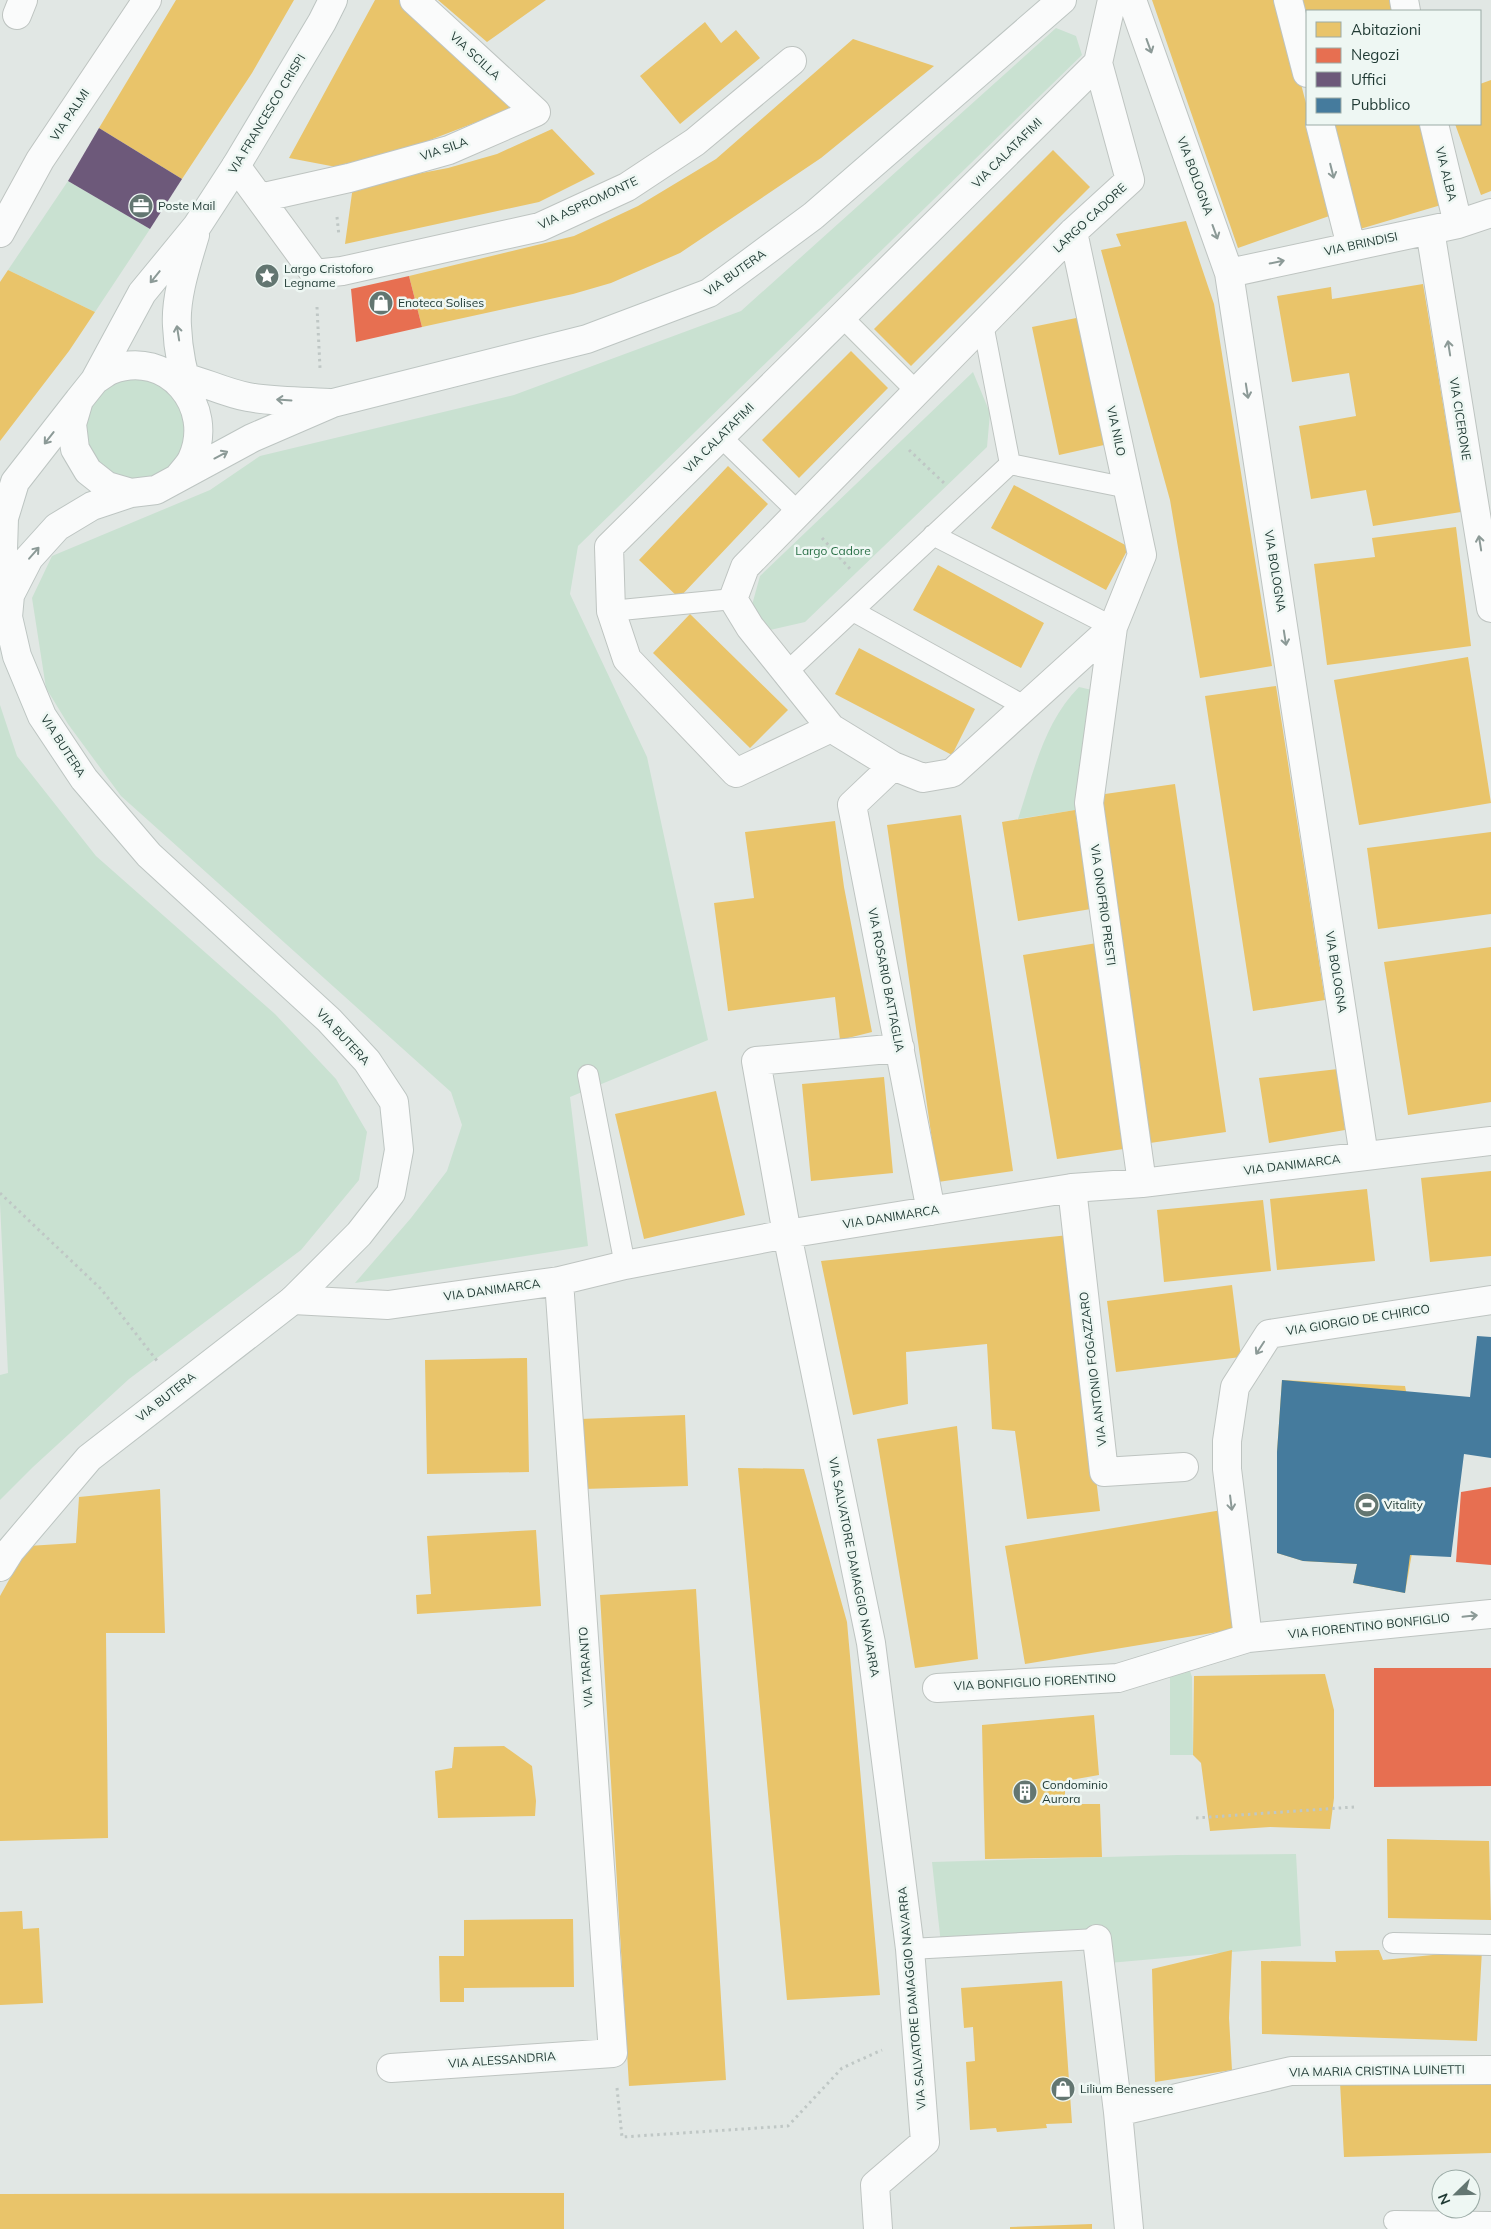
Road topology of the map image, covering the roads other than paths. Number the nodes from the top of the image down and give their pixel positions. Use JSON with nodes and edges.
{"nodes":[{"id":1,"x":147,"y":0,"type":"edge"},
{"id":2,"x":332,"y":0,"type":"edge"},
{"id":3,"x":414,"y":0,"type":"edge"},
{"id":4,"x":1062,"y":0,"type":"edge"},
{"id":5,"x":1112,"y":0,"type":"edge"},
{"id":6,"x":1132,"y":0,"type":"edge"},
{"id":7,"x":1288,"y":0,"type":"edge"},
{"id":8,"x":792,"y":61,"type":"dead end"},
{"id":9,"x":1098,"y":64,"type":"junction"},
{"id":10,"x":1306,"y":69,"type":"edge"},
{"id":11,"x":536,"y":112,"type":"joint"},
{"id":12,"x":1320,"y":125,"type":"edge"},
{"id":13,"x":1434,"y":125,"type":"edge"},
{"id":14,"x":236,"y":166,"type":"junction"},
{"id":15,"x":260,"y":198,"type":"junction"},
{"id":16,"x":1491,"y":212,"type":"edge"},
{"id":17,"x":1458,"y":224,"type":"junction"},
{"id":18,"x":197,"y":226,"type":"junction"},
{"id":19,"x":1430,"y":230,"type":"junction"},
{"id":20,"x":1073,"y":232,"type":"junction"},
{"id":21,"x":0,"y":233,"type":"edge"},
{"id":22,"x":1351,"y":246,"type":"junction"},
{"id":23,"x":1229,"y":273,"type":"junction"},
{"id":24,"x":842,"y":317,"type":"junction"},
{"id":25,"x":983,"y":324,"type":"junction"},
{"id":26,"x":180,"y":382,"type":"junction"},
{"id":27,"x":87,"y":390,"type":"junction"},
{"id":28,"x":916,"y":392,"type":"junction"},
{"id":29,"x":327,"y":403,"type":"junction"},
{"id":30,"x":720,"y":436,"type":"junction"},
{"id":31,"x":1010,"y":464,"type":"junction"},
{"id":32,"x":178,"y":478,"type":"junction"},
{"id":33,"x":7,"y":487,"type":"edge"},
{"id":34,"x":1128,"y":488,"type":"junction"},
{"id":35,"x":131,"y":493,"type":"junction"},
{"id":36,"x":798,"y":512,"type":"junction"},
{"id":37,"x":933,"y":535,"type":"junction"},
{"id":38,"x":733,"y":599,"type":"junction"},
{"id":39,"x":6,"y":608,"type":"edge"},
{"id":40,"x":1491,"y":608,"type":"edge"},
{"id":41,"x":611,"y":611,"type":"junction"},
{"id":42,"x":853,"y":611,"type":"junction"},
{"id":43,"x":1113,"y":627,"type":"junction"},
{"id":44,"x":786,"y":673,"type":"junction"},
{"id":45,"x":1026,"y":707,"type":"junction"},
{"id":46,"x":831,"y":728,"type":"junction"},
{"id":47,"x":893,"y":766,"type":"junction"},
{"id":48,"x":900,"y":1048,"type":"junction"},
{"id":49,"x":588,"y":1075,"type":"dead end"},
{"id":50,"x":1491,"y":1141,"type":"edge"},
{"id":51,"x":1364,"y":1156,"type":"junction"},
{"id":52,"x":1142,"y":1183,"type":"junction"},
{"id":53,"x":1072,"y":1188,"type":"junction"},
{"id":54,"x":931,"y":1211,"type":"junction"},
{"id":55,"x":787,"y":1234,"type":"junction"},
{"id":56,"x":625,"y":1265,"type":"junction"},
{"id":57,"x":559,"y":1281,"type":"junction"},
{"id":58,"x":293,"y":1300,"type":"junction"},
{"id":59,"x":1491,"y":1300,"type":"edge"},
{"id":60,"x":1184,"y":1467,"type":"dead end"},
{"id":61,"x":0,"y":1567,"type":"edge"},
{"id":62,"x":1491,"y":1614,"type":"edge"},
{"id":63,"x":1248,"y":1638,"type":"junction"},
{"id":64,"x":937,"y":1688,"type":"dead end"},
{"id":65,"x":1097,"y":1939,"type":"joint"},
{"id":66,"x":1393,"y":1943,"type":"dead end"},
{"id":67,"x":1491,"y":1945,"type":"edge"},
{"id":68,"x":910,"y":1949,"type":"junction"},
{"id":69,"x":613,"y":2053,"type":"joint"},
{"id":70,"x":390,"y":2068,"type":"dead end"},
{"id":71,"x":1491,"y":2070,"type":"edge"},
{"id":72,"x":1118,"y":2112,"type":"junction"},
{"id":73,"x":1394,"y":2221,"type":"dead end"},
{"id":74,"x":1491,"y":2222,"type":"edge"},
{"id":75,"x":878,"y":2229,"type":"edge"},
{"id":76,"x":1129,"y":2229,"type":"edge"}],
"edges":[{"from":1,"to":21,"type":"street","name":"VIA PALMI"},
{"from":2,"to":14,"type":"street","name":"VIA FRANCESCO CRISPI"},
{"from":3,"to":11,"type":"street","name":"VIA SCILLA"},
{"from":4,"to":29,"type":"street","name":"VIA BUTERA"},
{"from":5,"to":9,"type":"street","name":"LARGO CADORE"},
{"from":6,"to":23,"type":"street","name":"VIA BOLOGNA","one_way":true},
{"from":7,"to":10,"type":"street"},
{"from":8,"to":15,"type":"street","name":"VIA ASPROMONTE"},
{"from":9,"to":20,"type":"street","name":"LARGO CADORE"},
{"from":9,"to":24,"type":"street","name":"VIA CALATAFIMI"},
{"from":11,"to":15,"type":"street","name":"VIA SILA"},
{"from":12,"to":22,"type":"street","one_way":true},
{"from":13,"to":17,"type":"street","name":"VIA ALBA"},
{"from":14,"to":15,"type":"street"},
{"from":14,"to":18,"type":"street","name":"VIA FRANCESCO CRISPI"},
{"from":16,"to":17,"type":"street","name":"VIA BRINDISI"},
{"from":17,"to":19,"type":"street","name":"VIA BRINDISI"},
{"from":26,"to":18,"type":"street","one_way":true},
{"from":18,"to":27,"type":"street","one_way":true},
{"from":19,"to":22,"type":"street","name":"VIA BRINDISI"},
{"from":40,"to":19,"type":"street","name":"VIA CICERONE","one_way":true},
{"from":20,"to":25,"type":"street","name":"LARGO CADORE"},
{"from":20,"to":34,"type":"street","name":"VIA NILO"},
{"from":23,"to":22,"type":"street","name":"VIA BRINDISI","one_way":true},
{"from":23,"to":51,"type":"street","name":"VIA BOLOGNA","one_way":true},
{"from":24,"to":28,"type":"lane"},
{"from":24,"to":30,"type":"street","name":"VIA CALATAFIMI"},
{"from":25,"to":28,"type":"street","name":"LARGO CADORE"},
{"from":25,"to":31,"type":"lane"},
{"from":26,"to":27,"type":"street"},
{"from":29,"to":26,"type":"street","one_way":true},
{"from":26,"to":32,"type":"street"},
{"from":27,"to":33,"type":"street","one_way":true},
{"from":27,"to":35,"type":"street"},
{"from":28,"to":36,"type":"street","name":"LARGO CADORE"},
{"from":32,"to":29,"type":"street","one_way":true},
{"from":30,"to":36,"type":"lane"},
{"from":30,"to":41,"type":"street","name":"VIA CALATAFIMI"},
{"from":31,"to":34,"type":"lane"},
{"from":31,"to":37,"type":"lane"},
{"from":32,"to":35,"type":"street"},
{"from":33,"to":39,"type":"street","name":"VIA BUTERA"},
{"from":34,"to":43,"type":"street","name":"VIA NILO"},
{"from":39,"to":35,"type":"street","one_way":true},
{"from":36,"to":38,"type":"street","name":"LARGO CADORE"},
{"from":37,"to":42,"type":"lane"},
{"from":37,"to":43,"type":"lane"},
{"from":38,"to":41,"type":"lane"},
{"from":38,"to":44,"type":"street"},
{"from":39,"to":58,"type":"street","name":"VIA BUTERA"},
{"from":41,"to":46,"type":"street","name":"VIA CALATAFIMI"},
{"from":42,"to":44,"type":"lane"},
{"from":42,"to":45,"type":"lane"},
{"from":43,"to":45,"type":"street"},
{"from":43,"to":52,"type":"street","name":"VIA ONOFRIO PRESTI"},
{"from":44,"to":46,"type":"street"},
{"from":45,"to":47,"type":"street"},
{"from":46,"to":47,"type":"street"},
{"from":47,"to":48,"type":"street","name":"VIA ROSARIO BATTAGLIA"},
{"from":48,"to":54,"type":"street","name":"VIA ROSARIO BATTAGLIA"},
{"from":48,"to":55,"type":"street","name":"VIA SALVATORE DAMAGGIO NAVARRA"},
{"from":49,"to":56,"type":"lane"},
{"from":50,"to":51,"type":"street","name":"VIA DANIMARCA"},
{"from":51,"to":52,"type":"street","name":"VIA DANIMARCA"},
{"from":52,"to":53,"type":"street","name":"VIA DANIMARCA"},
{"from":53,"to":54,"type":"street","name":"VIA DANIMARCA"},
{"from":53,"to":60,"type":"street","name":"VIA ANTONIO FOGAZZARO"},
{"from":54,"to":55,"type":"street","name":"VIA DANIMARCA"},
{"from":55,"to":56,"type":"street","name":"VIA DANIMARCA"},
{"from":55,"to":68,"type":"street","name":"VIA SALVATORE DAMAGGIO NAVARRA"},
{"from":56,"to":57,"type":"street","name":"VIA DANIMARCA"},
{"from":57,"to":58,"type":"street","name":"VIA DANIMARCA"},
{"from":57,"to":69,"type":"street","name":"VIA TARANTO"},
{"from":58,"to":61,"type":"street","name":"VIA BUTERA"},
{"from":59,"to":63,"type":"street","name":"VIA GIORGIO DE CHIRICO","one_way":true},
{"from":63,"to":62,"type":"street","name":"VIA FIORENTINO BONFIGLIO","one_way":true},
{"from":63,"to":64,"type":"street","name":"VIA BONFIGLIO FIORENTINO"},
{"from":65,"to":68,"type":"lane"},
{"from":65,"to":72,"type":"street"},
{"from":66,"to":67,"type":"lane"},
{"from":68,"to":75,"type":"street","name":"VIA SALVATORE DAMAGGIO NAVARRA"},
{"from":69,"to":70,"type":"street","name":"VIA ALESSANDRIA"},
{"from":71,"to":72,"type":"street","name":"VIA MARIA CRISTINA LUINETTI"},
{"from":72,"to":76,"type":"street"},
{"from":73,"to":74,"type":"lane"}]}
